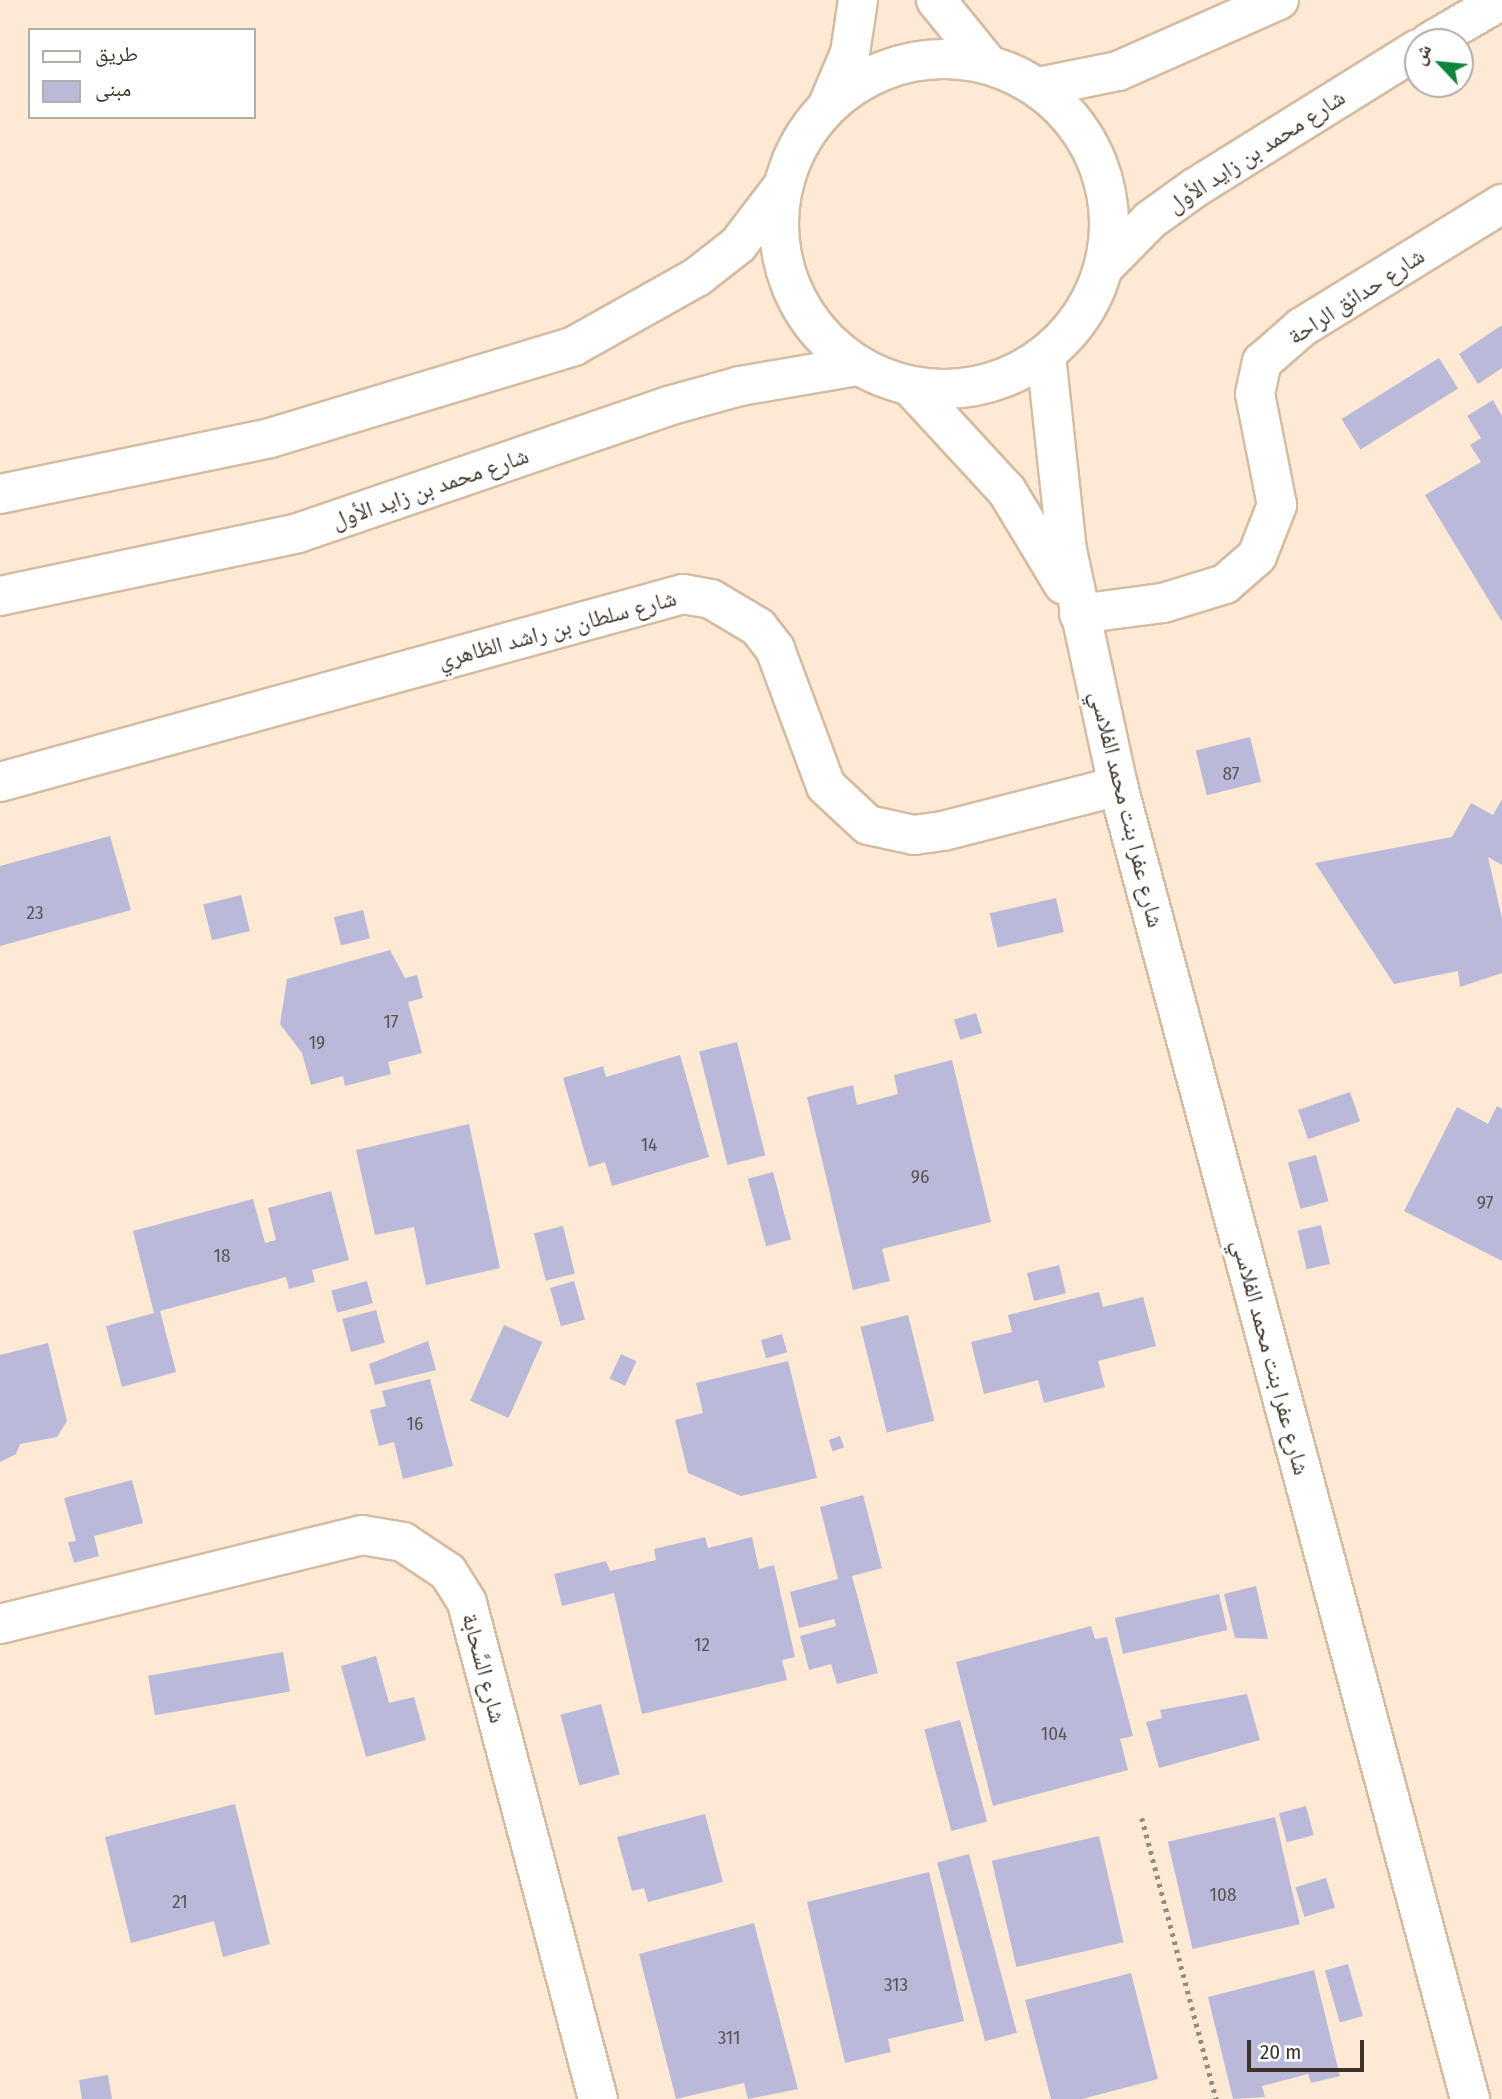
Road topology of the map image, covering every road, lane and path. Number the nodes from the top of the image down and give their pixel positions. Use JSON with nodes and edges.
{"nodes":[{"id":1,"x":858,"y":0,"type":"edge"},
{"id":2,"x":936,"y":0,"type":"edge"},
{"id":3,"x":1279,"y":0,"type":"edge"},
{"id":4,"x":1502,"y":0,"type":"edge"},
{"id":5,"x":1454,"y":28,"type":"edge"},
{"id":6,"x":1404,"y":58,"type":"edge"},
{"id":7,"x":987,"y":63,"type":"junction"},
{"id":8,"x":1039,"y":87,"type":"junction"},
{"id":9,"x":828,"y":105,"type":"junction"},
{"id":10,"x":783,"y":186,"type":"junction"},
{"id":11,"x":1502,"y":204,"type":"edge"},
{"id":12,"x":1104,"y":267,"type":"junction"},
{"id":13,"x":1046,"y":355,"type":"junction"},
{"id":14,"x":857,"y":366,"type":"junction"},
{"id":15,"x":911,"y":387,"type":"junction"},
{"id":16,"x":0,"y":494,"type":"edge"},
{"id":17,"x":0,"y":596,"type":"edge"},
{"id":18,"x":1079,"y":614,"type":"junction"},
{"id":19,"x":0,"y":782,"type":"edge"},
{"id":20,"x":1118,"y":786,"type":"junction"},
{"id":21,"x":0,"y":1624,"type":"edge"},
{"id":22,"x":1142,"y":1818,"type":"dead end"},
{"id":23,"x":598,"y":2099,"type":"edge"},
{"id":24,"x":1216,"y":2099,"type":"edge"},
{"id":25,"x":1470,"y":2099,"type":"edge"}],
"edges":[{"from":1,"to":9,"type":"street"},
{"from":2,"to":7,"type":"street"},
{"from":3,"to":8,"type":"street"},
{"from":4,"to":5,"type":"street"},
{"from":6,"to":12,"type":"street","name":"شارع محمد بن زايد الأول"},
{"from":7,"to":8,"type":"street"},
{"from":7,"to":9,"type":"street"},
{"from":8,"to":12,"type":"street"},
{"from":9,"to":10,"type":"street"},
{"from":10,"to":14,"type":"street"},
{"from":10,"to":16,"type":"street"},
{"from":11,"to":18,"type":"street","name":"شارع حدائق الراحة"},
{"from":12,"to":13,"type":"street"},
{"from":13,"to":15,"type":"street"},
{"from":13,"to":18,"type":"street","name":"شارع عفرا بنت محمد الفلاسي"},
{"from":14,"to":15,"type":"street"},
{"from":14,"to":17,"type":"street","name":"شارع محمد بن زايد الأول"},
{"from":15,"to":18,"type":"street","name":"شارع عفرا بنت محمد الفلاسي"},
{"from":18,"to":20,"type":"street","name":"شارع عفرا بنت محمد الفلاسي"},
{"from":19,"to":20,"type":"street","name":"شارع سلطان بن راشد الظاهري"},
{"from":20,"to":25,"type":"street","name":"شارع عفرا بنت محمد الفلاسي"},
{"from":21,"to":23,"type":"street","name":"شارع السَّحابة"},
{"from":22,"to":24,"type":"path"}]}
